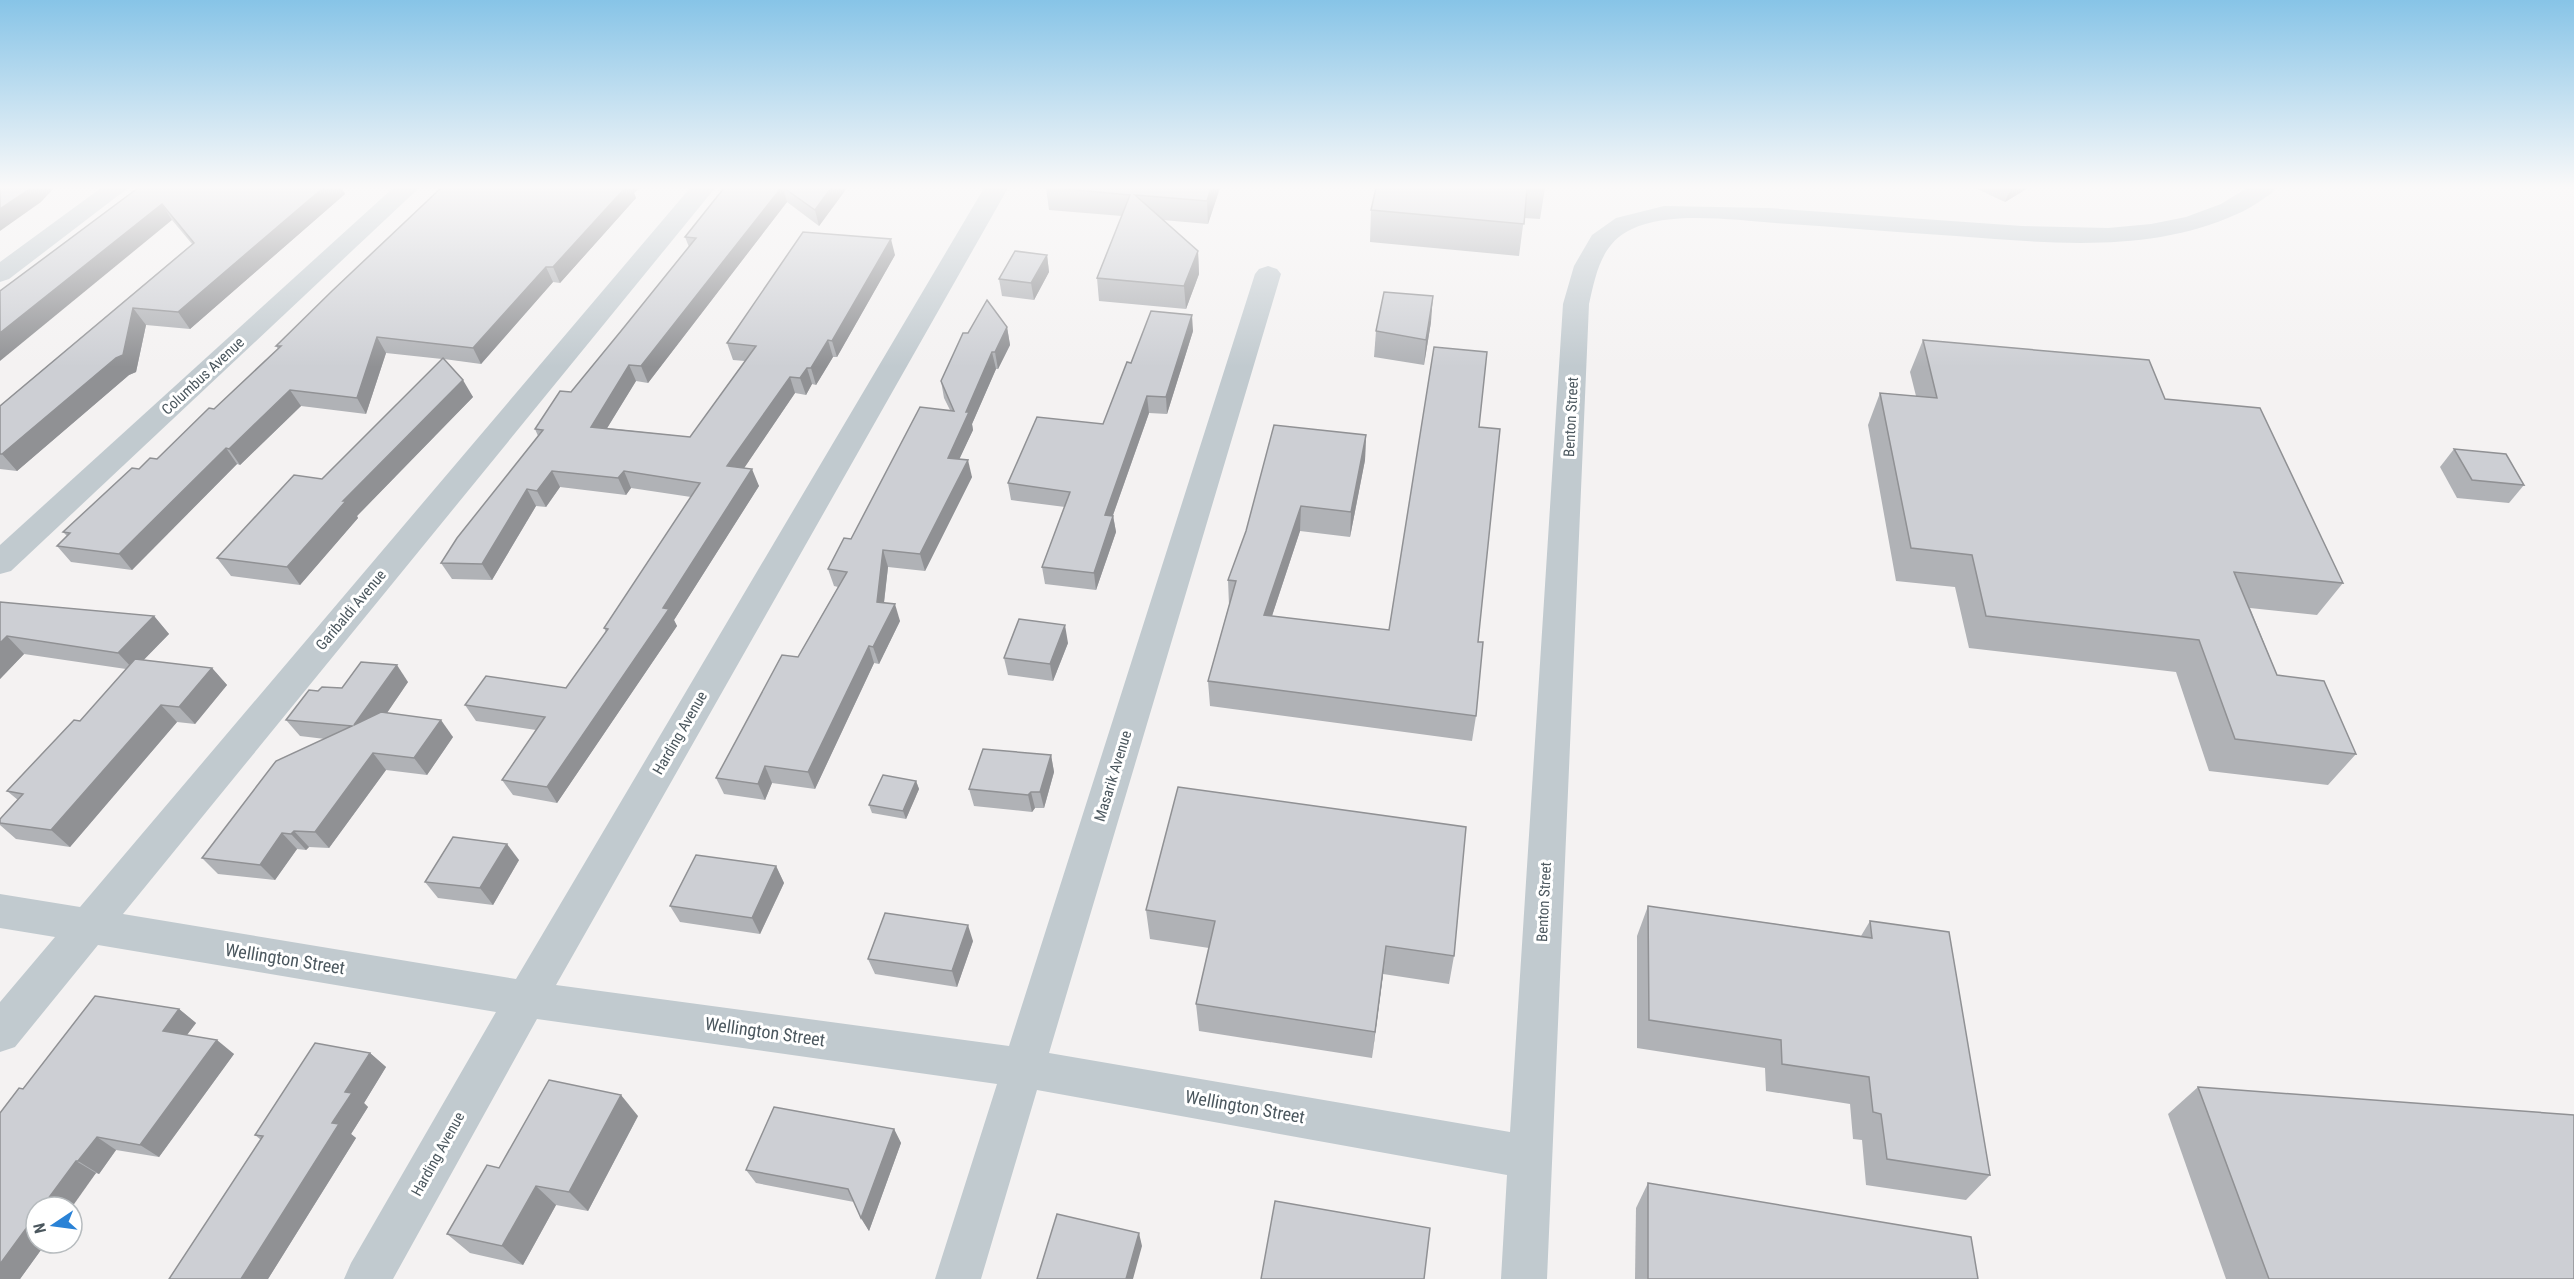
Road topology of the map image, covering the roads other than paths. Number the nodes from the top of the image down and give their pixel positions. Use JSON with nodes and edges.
{"nodes":[{"id":1,"x":35,"y":248,"type":"edge"},
{"id":2,"x":342,"y":248,"type":"edge"},
{"id":3,"x":653,"y":248,"type":"edge"},
{"id":4,"x":961,"y":248,"type":"edge"},
{"id":5,"x":1593,"y":248,"type":"edge"},
{"id":6,"x":0,"y":274,"type":"edge"},
{"id":7,"x":1268,"y":274,"type":"dead end"},
{"id":8,"x":0,"y":563,"type":"edge"},
{"id":9,"x":0,"y":911,"type":"edge"},
{"id":10,"x":89,"y":927,"type":"junction"},
{"id":11,"x":525,"y":999,"type":"junction"},
{"id":12,"x":0,"y":1032,"type":"edge"},
{"id":13,"x":1023,"y":1068,"type":"junction"},
{"id":14,"x":1529,"y":1157,"type":"junction"},
{"id":15,"x":367,"y":1279,"type":"edge"},
{"id":16,"x":958,"y":1279,"type":"edge"},
{"id":17,"x":1524,"y":1279,"type":"edge"}],
"edges":[{"from":1,"to":6,"type":"street"},
{"from":2,"to":8,"type":"street","name":"Columbus Avenue"},
{"from":3,"to":10,"type":"street","name":"Garibaldi Avenue"},
{"from":4,"to":11,"type":"street","name":"Harding Avenue"},
{"from":5,"to":14,"type":"street","name":"Benton Street"},
{"from":7,"to":13,"type":"street","name":"Masarik Avenue"},
{"from":9,"to":10,"type":"street","name":"Wellington Street"},
{"from":10,"to":11,"type":"street","name":"Wellington Street"},
{"from":10,"to":12,"type":"street","name":"Garibaldi Avenue"},
{"from":11,"to":13,"type":"street","name":"Wellington Street"},
{"from":11,"to":15,"type":"street","name":"Harding Avenue"},
{"from":13,"to":14,"type":"street","name":"Wellington Street"},
{"from":13,"to":16,"type":"street","name":"Masarik Avenue"},
{"from":14,"to":17,"type":"street","name":"Benton Street"}]}
